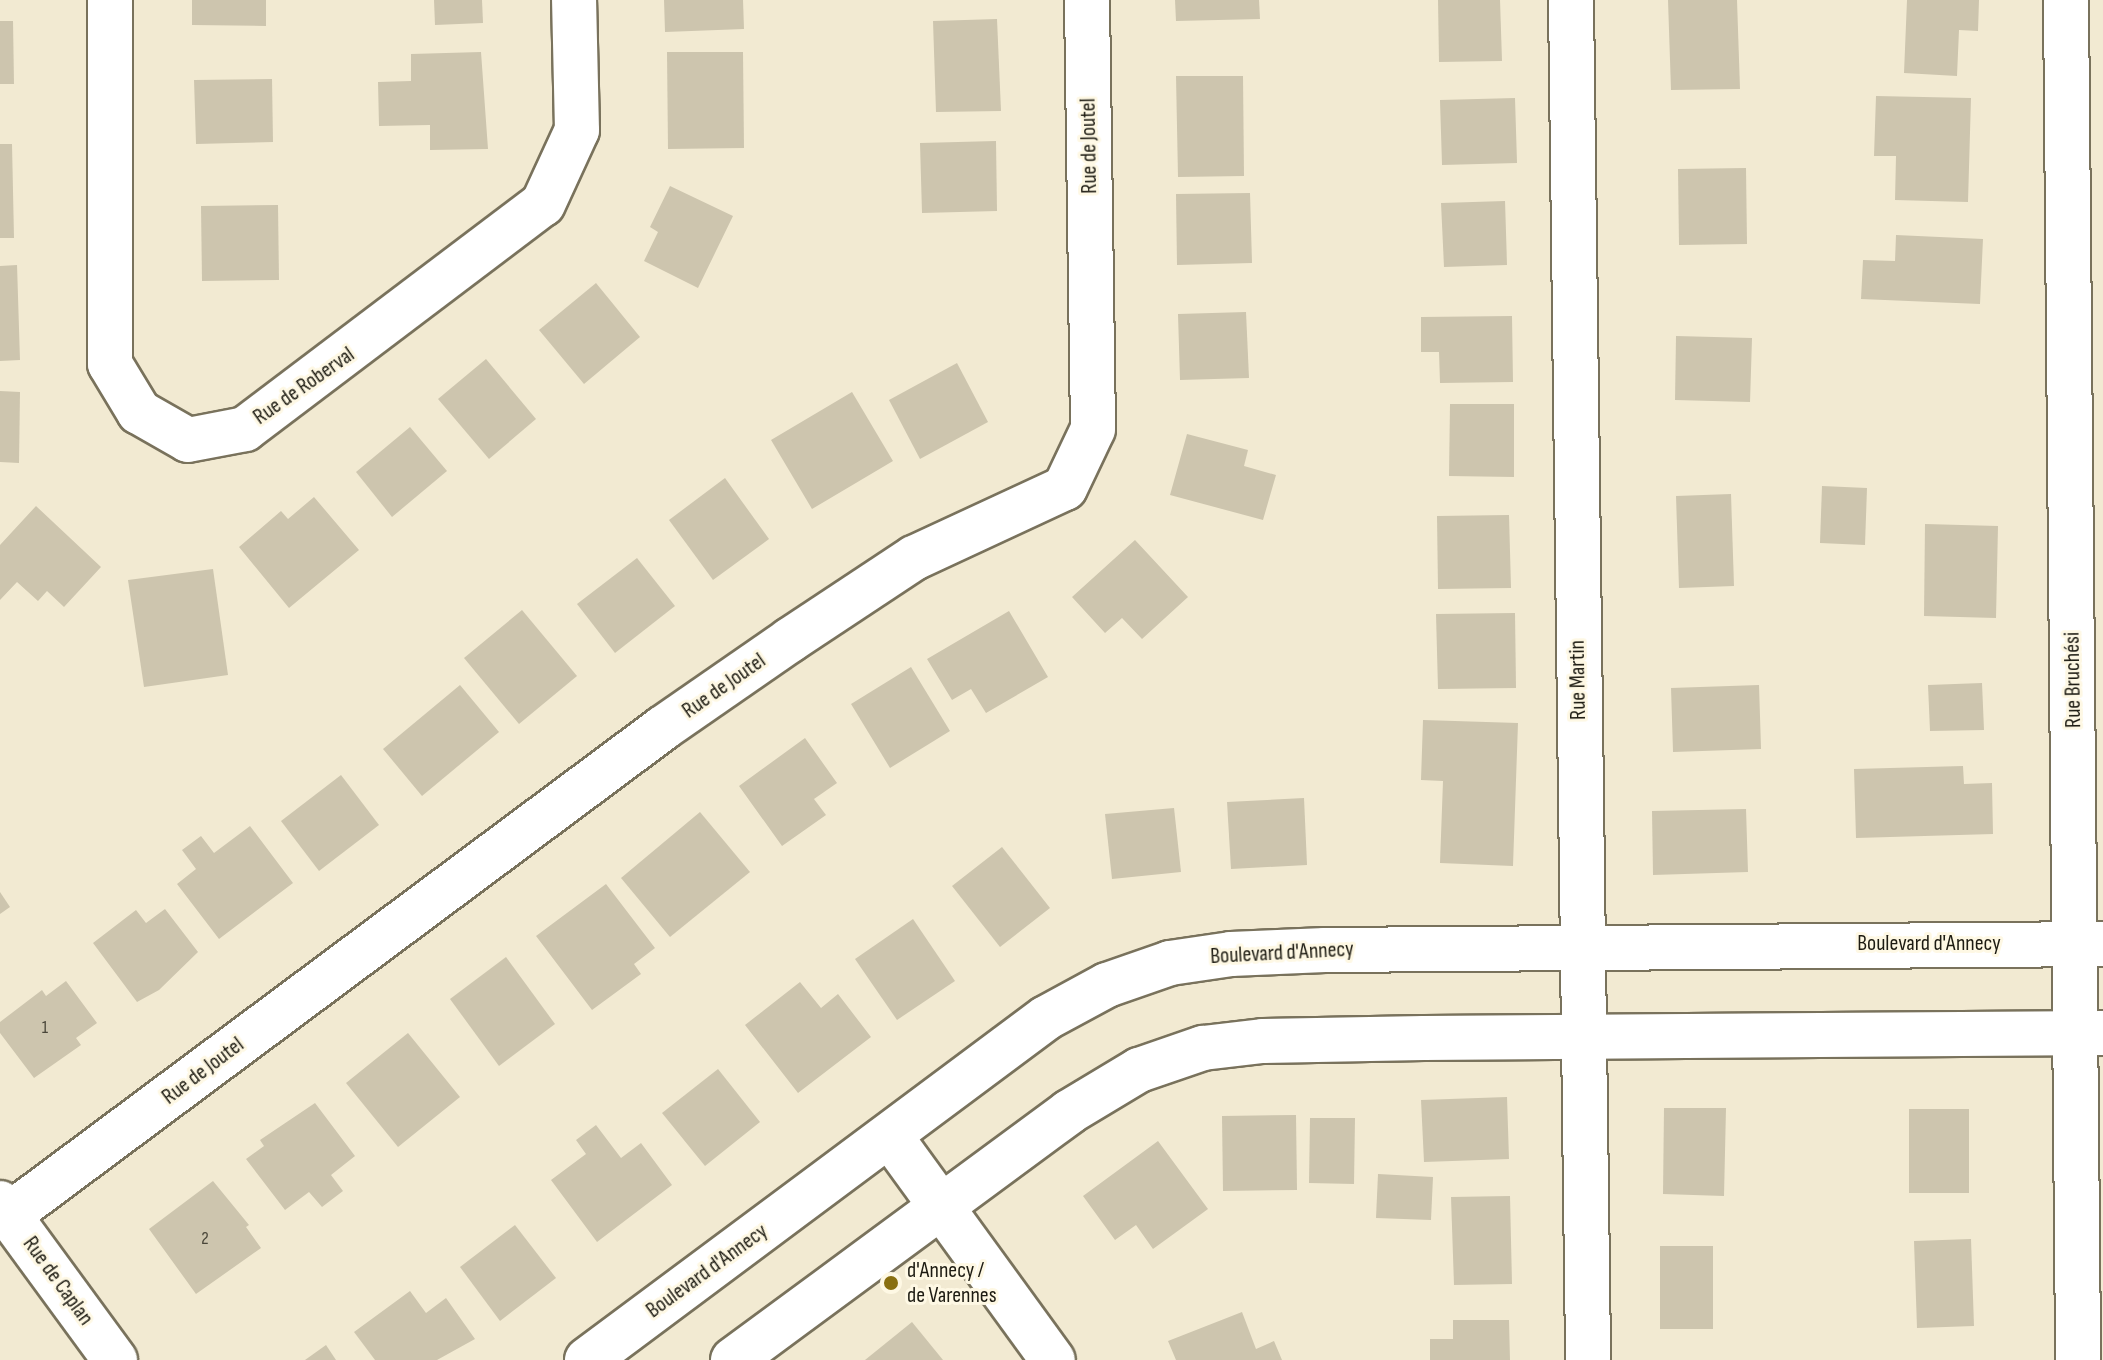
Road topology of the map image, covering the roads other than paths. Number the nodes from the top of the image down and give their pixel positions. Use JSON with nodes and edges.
{"nodes":[{"id":1,"x":110,"y":0,"type":"edge"},
{"id":2,"x":574,"y":0,"type":"edge"},
{"id":3,"x":1087,"y":0,"type":"edge"},
{"id":4,"x":1571,"y":0,"type":"edge"},
{"id":5,"x":2066,"y":0,"type":"edge"},
{"id":6,"x":2089,"y":944,"type":"edge"},
{"id":7,"x":1580,"y":947,"type":"junction"},
{"id":8,"x":2089,"y":1032,"type":"edge"},
{"id":9,"x":1583,"y":1037,"type":"junction"},
{"id":10,"x":890,"y":1136,"type":"junction"},
{"id":11,"x":942,"y":1206,"type":"junction"},
{"id":12,"x":5,"y":1209,"type":"edge"},
{"id":13,"x":115,"y":1360,"type":"edge"},
{"id":14,"x":587,"y":1360,"type":"edge"},
{"id":15,"x":733,"y":1360,"type":"edge"},
{"id":16,"x":1053,"y":1360,"type":"edge"},
{"id":17,"x":1588,"y":1360,"type":"edge"},
{"id":18,"x":2078,"y":1360,"type":"edge"}],
"edges":[{"from":1,"to":2,"type":"street","name":"Rue de Roberval"},
{"from":3,"to":12,"type":"street","name":"Rue de Joutel"},
{"from":4,"to":7,"type":"street","name":"Rue Martin"},
{"from":5,"to":6,"type":"street","name":"Rue Bruchési"},
{"from":6,"to":7,"type":"street","name":"Boulevard d'Annecy"},
{"from":6,"to":8,"type":"street","name":"Rue Bruchési"},
{"from":7,"to":9,"type":"street","name":"Rue Martin"},
{"from":7,"to":10,"type":"street","name":"Boulevard d'Annecy"},
{"from":8,"to":9,"type":"street"},
{"from":8,"to":18,"type":"street","name":"Rue Bruchési"},
{"from":9,"to":11,"type":"street"},
{"from":9,"to":17,"type":"street","name":"Rue Martin"},
{"from":10,"to":11,"type":"street"},
{"from":10,"to":14,"type":"street","name":"Boulevard d'Annecy"},
{"from":11,"to":15,"type":"street"},
{"from":11,"to":16,"type":"street"},
{"from":12,"to":13,"type":"street","name":"Rue de Caplan"}]}
